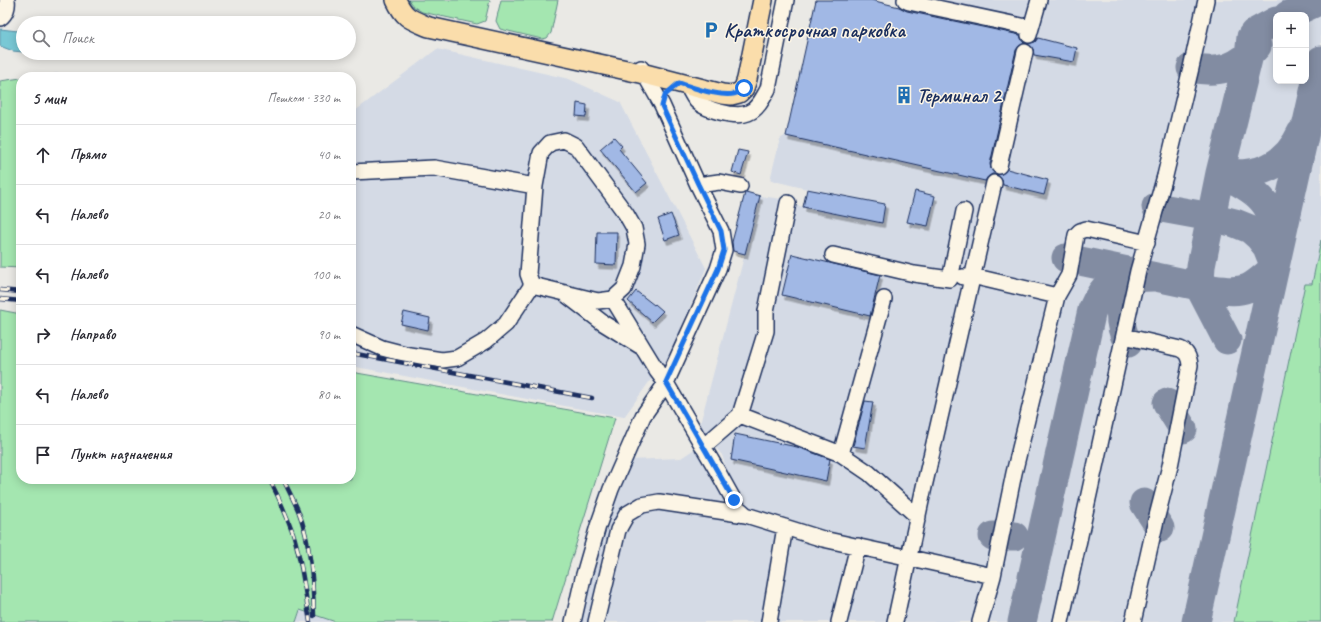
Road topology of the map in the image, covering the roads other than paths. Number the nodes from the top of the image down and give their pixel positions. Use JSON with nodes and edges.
{"nodes":[{"id":1,"x":8,"y":0,"type":"edge"},
{"id":2,"x":396,"y":0,"type":"edge"},
{"id":3,"x":404,"y":0,"type":"edge"},
{"id":4,"x":763,"y":0,"type":"edge"},
{"id":5,"x":786,"y":0,"type":"edge"},
{"id":6,"x":905,"y":0,"type":"edge"},
{"id":7,"x":1039,"y":0,"type":"edge"},
{"id":8,"x":1204,"y":2,"type":"edge"},
{"id":9,"x":0,"y":18,"type":"edge"},
{"id":10,"x":1025,"y":52,"type":"dead end"},
{"id":11,"x":645,"y":74,"type":"junction"},
{"id":12,"x":683,"y":84,"type":"junction"},
{"id":13,"x":662,"y":106,"type":"junction"},
{"id":14,"x":1000,"y":166,"type":"dead end"},
{"id":15,"x":356,"y":172,"type":"edge"},
{"id":16,"x":994,"y":183,"type":"dead end"},
{"id":17,"x":698,"y":184,"type":"junction"},
{"id":18,"x":535,"y":186,"type":"junction"},
{"id":19,"x":740,"y":186,"type":"dead end"},
{"id":20,"x":788,"y":203,"type":"dead end"},
{"id":21,"x":964,"y":211,"type":"dead end"},
{"id":22,"x":1147,"y":243,"type":"junction"},
{"id":23,"x":833,"y":255,"type":"dead end"},
{"id":24,"x":972,"y":276,"type":"junction"},
{"id":25,"x":950,"y":279,"type":"junction"},
{"id":26,"x":532,"y":285,"type":"junction"},
{"id":27,"x":564,"y":293,"type":"junction"},
{"id":28,"x":1057,"y":296,"type":"junction"},
{"id":29,"x":884,"y":298,"type":"dead end"},
{"id":30,"x":613,"y":299,"type":"junction"},
{"id":31,"x":356,"y":336,"type":"edge"},
{"id":32,"x":1124,"y":336,"type":"junction"},
{"id":33,"x":643,"y":347,"type":"junction"},
{"id":34,"x":666,"y":382,"type":"junction"},
{"id":35,"x":740,"y":415,"type":"junction"},
{"id":36,"x":703,"y":447,"type":"junction"},
{"id":37,"x":842,"y":454,"type":"junction"},
{"id":38,"x":746,"y":514,"type":"junction"},
{"id":39,"x":918,"y":517,"type":"junction"},
{"id":40,"x":784,"y":527,"type":"junction"},
{"id":41,"x":858,"y":546,"type":"junction"},
{"id":42,"x":909,"y":558,"type":"junction"},
{"id":43,"x":993,"y":576,"type":"junction"},
{"id":44,"x":573,"y":622,"type":"edge"},
{"id":45,"x":596,"y":622,"type":"edge"},
{"id":46,"x":769,"y":622,"type":"edge"},
{"id":47,"x":839,"y":622,"type":"edge"},
{"id":48,"x":895,"y":622,"type":"edge"},
{"id":49,"x":980,"y":622,"type":"edge"},
{"id":50,"x":1061,"y":622,"type":"edge"},
{"id":51,"x":1133,"y":622,"type":"edge"}],
"edges":[{"from":1,"to":9,"type":"lane"},
{"from":2,"to":11,"type":"main road"},
{"from":3,"to":11,"type":"lane"},
{"from":4,"to":12,"type":"main road"},
{"from":5,"to":12,"type":"lane"},
{"from":6,"to":7,"type":"lane"},
{"from":8,"to":22,"type":"lane"},
{"from":10,"to":14,"type":"lane"},
{"from":11,"to":12,"type":"main road"},
{"from":11,"to":13,"type":"lane"},
{"from":12,"to":13,"type":"lane"},
{"from":13,"to":17,"type":"lane"},
{"from":15,"to":18,"type":"lane"},
{"from":16,"to":24,"type":"lane"},
{"from":17,"to":19,"type":"lane"},
{"from":17,"to":34,"type":"lane"},
{"from":18,"to":26,"type":"lane"},
{"from":18,"to":30,"type":"lane"},
{"from":20,"to":35,"type":"lane"},
{"from":21,"to":25,"type":"lane"},
{"from":22,"to":28,"type":"lane"},
{"from":22,"to":32,"type":"lane"},
{"from":23,"to":25,"type":"lane"},
{"from":24,"to":25,"type":"lane"},
{"from":24,"to":28,"type":"lane"},
{"from":24,"to":39,"type":"lane"},
{"from":26,"to":27,"type":"lane"},
{"from":26,"to":31,"type":"lane"},
{"from":27,"to":30,"type":"lane"},
{"from":27,"to":33,"type":"lane"},
{"from":28,"to":43,"type":"lane"},
{"from":29,"to":37,"type":"lane"},
{"from":30,"to":33,"type":"lane"},
{"from":32,"to":50,"type":"lane"},
{"from":32,"to":51,"type":"lane"},
{"from":33,"to":34,"type":"lane"},
{"from":34,"to":36,"type":"lane"},
{"from":34,"to":44,"type":"lane"},
{"from":35,"to":36,"type":"lane"},
{"from":35,"to":37,"type":"lane"},
{"from":36,"to":38,"type":"lane"},
{"from":37,"to":39,"type":"lane"},
{"from":38,"to":40,"type":"lane"},
{"from":38,"to":45,"type":"lane"},
{"from":39,"to":42,"type":"lane"},
{"from":40,"to":41,"type":"lane"},
{"from":40,"to":46,"type":"lane"},
{"from":41,"to":42,"type":"lane"},
{"from":41,"to":47,"type":"lane"},
{"from":42,"to":43,"type":"lane"},
{"from":42,"to":48,"type":"lane"},
{"from":43,"to":49,"type":"lane"}]}
